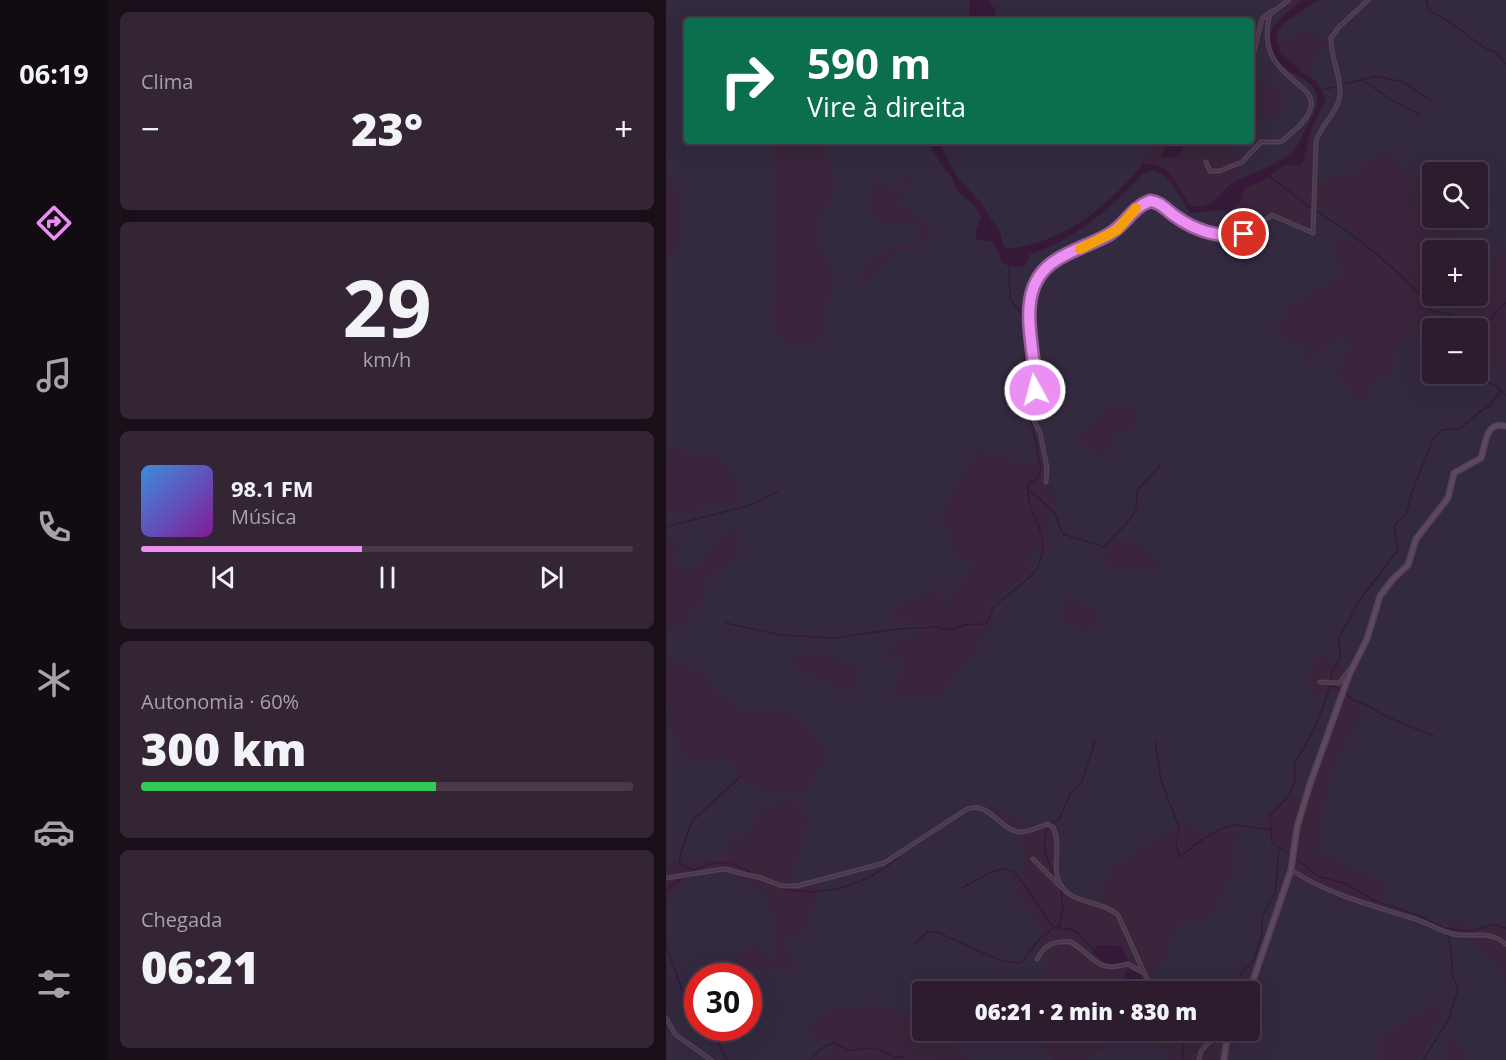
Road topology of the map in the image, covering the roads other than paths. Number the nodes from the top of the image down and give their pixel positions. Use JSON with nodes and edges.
{"nodes":[{"id":1,"x":1289,"y":0,"type":"edge"},
{"id":2,"x":1368,"y":0,"type":"edge"},
{"id":3,"x":1272,"y":11,"type":"junction"},
{"id":4,"x":1254,"y":52,"type":"edge"},
{"id":5,"x":1206,"y":162,"type":"dead end"},
{"id":6,"x":1506,"y":426,"type":"edge"},
{"id":7,"x":1046,"y":482,"type":"dead end"},
{"id":8,"x":1353,"y":665,"type":"junction"},
{"id":9,"x":1320,"y":682,"type":"dead end"},
{"id":10,"x":1033,"y":860,"type":"dead end"},
{"id":11,"x":1291,"y":870,"type":"junction"},
{"id":12,"x":666,"y":878,"type":"edge"},
{"id":13,"x":1066,"y":890,"type":"junction"},
{"id":14,"x":1506,"y":944,"type":"edge"},
{"id":15,"x":1037,"y":959,"type":"dead end"},
{"id":16,"x":1145,"y":973,"type":"junction"},
{"id":17,"x":1148,"y":981,"type":"edge"},
{"id":18,"x":1253,"y":981,"type":"edge"},
{"id":19,"x":666,"y":1018,"type":"edge"},
{"id":20,"x":1210,"y":1041,"type":"edge"},
{"id":21,"x":1228,"y":1041,"type":"edge"},
{"id":22,"x":711,"y":1060,"type":"edge"},
{"id":23,"x":1199,"y":1060,"type":"edge"},
{"id":24,"x":1224,"y":1060,"type":"edge"}],
"edges":[{"from":1,"to":3,"type":"street"},
{"from":2,"to":7,"type":"street"},
{"from":3,"to":4,"type":"street"},
{"from":3,"to":5,"type":"street"},
{"from":6,"to":8,"type":"main road"},
{"from":8,"to":9,"type":"street"},
{"from":8,"to":11,"type":"main road"},
{"from":10,"to":13,"type":"street"},
{"from":11,"to":14,"type":"street"},
{"from":11,"to":18,"type":"main road"},
{"from":12,"to":13,"type":"street"},
{"from":13,"to":16,"type":"street"},
{"from":15,"to":16,"type":"street"},
{"from":16,"to":17,"type":"street"},
{"from":19,"to":22,"type":"street"},
{"from":20,"to":23,"type":"street"},
{"from":21,"to":24,"type":"main road"}]}
